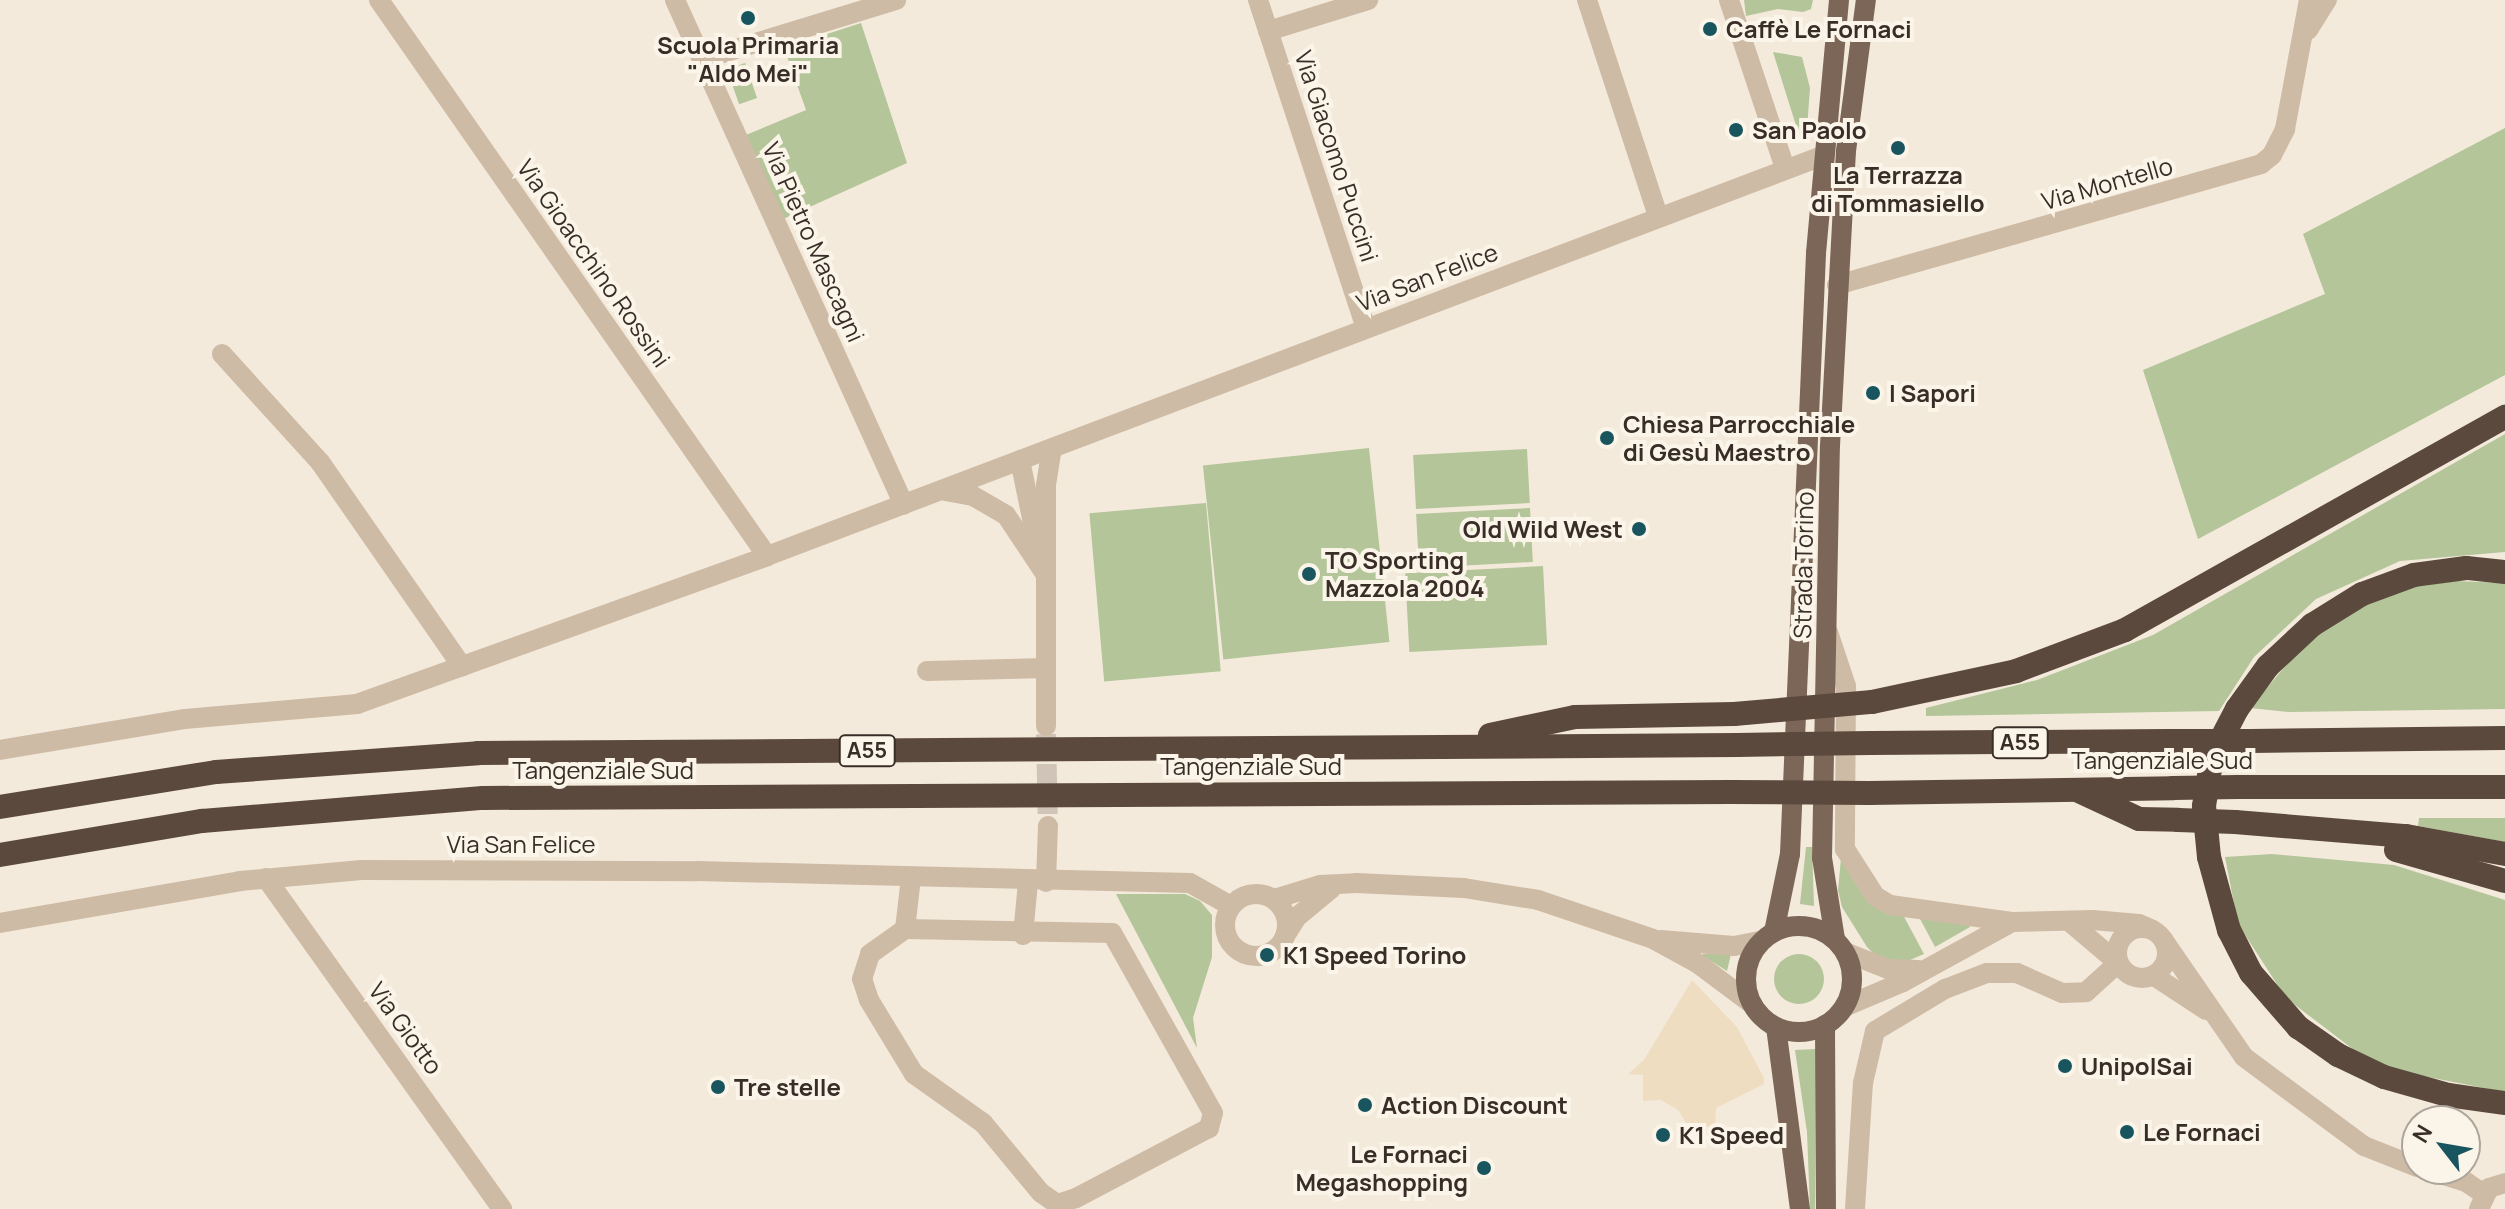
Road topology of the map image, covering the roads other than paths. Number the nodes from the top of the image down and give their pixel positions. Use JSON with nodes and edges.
{"nodes":[{"id":1,"x":379,"y":0,"type":"edge"},
{"id":2,"x":675,"y":0,"type":"edge"},
{"id":3,"x":896,"y":0,"type":"edge"},
{"id":4,"x":1258,"y":0,"type":"edge"},
{"id":5,"x":1368,"y":0,"type":"edge"},
{"id":6,"x":1587,"y":0,"type":"edge"},
{"id":7,"x":1729,"y":0,"type":"edge"},
{"id":8,"x":1839,"y":0,"type":"edge"},
{"id":9,"x":1866,"y":0,"type":"edge"},
{"id":10,"x":2309,"y":0,"type":"edge"},
{"id":11,"x":2327,"y":0,"type":"edge"},
{"id":12,"x":1268,"y":31,"type":"junction"},
{"id":13,"x":2303,"y":41,"type":"junction"},
{"id":14,"x":703,"y":59,"type":"junction"},
{"id":15,"x":1822,"y":156,"type":"junction"},
{"id":16,"x":1785,"y":168,"type":"junction"},
{"id":17,"x":1658,"y":216,"type":"junction"},
{"id":18,"x":1837,"y":285,"type":"junction"},
{"id":19,"x":1366,"y":328,"type":"junction"},
{"id":20,"x":222,"y":354,"type":"dead end"},
{"id":21,"x":2505,"y":407,"type":"edge"},
{"id":22,"x":2505,"y":417,"type":"edge"},
{"id":23,"x":1052,"y":448,"type":"junction"},
{"id":24,"x":2435,"y":457,"type":"junction"},
{"id":25,"x":1020,"y":460,"type":"junction"},
{"id":26,"x":941,"y":490,"type":"junction"},
{"id":27,"x":904,"y":505,"type":"junction"},
{"id":28,"x":767,"y":556,"type":"junction"},
{"id":29,"x":2505,"y":564,"type":"edge"},
{"id":30,"x":2466,"y":568,"type":"junction"},
{"id":31,"x":2505,"y":572,"type":"edge"},
{"id":32,"x":1046,"y":575,"type":"junction"},
{"id":33,"x":1828,"y":632,"type":"junction"},
{"id":34,"x":462,"y":666,"type":"junction"},
{"id":35,"x":1046,"y":668,"type":"junction"},
{"id":36,"x":927,"y":671,"type":"dead end"},
{"id":37,"x":1046,"y":726,"type":"tunnel mouth"},
{"id":38,"x":2505,"y":738,"type":"edge"},
{"id":39,"x":1447,"y":744,"type":"junction"},
{"id":40,"x":0,"y":750,"type":"edge"},
{"id":41,"x":2505,"y":787,"type":"edge"},
{"id":42,"x":2073,"y":789,"type":"junction"},
{"id":43,"x":0,"y":807,"type":"edge"},
{"id":44,"x":2280,"y":825,"type":"junction"},
{"id":45,"x":1048,"y":826,"type":"tunnel mouth"},
{"id":46,"x":2505,"y":854,"type":"edge"},
{"id":47,"x":0,"y":855,"type":"edge"},
{"id":48,"x":266,"y":878,"type":"junction"},
{"id":49,"x":911,"y":878,"type":"junction"},
{"id":50,"x":2505,"y":881,"type":"edge"},
{"id":51,"x":1037,"y":882,"type":"junction"},
{"id":52,"x":1339,"y":884,"type":"junction"},
{"id":53,"x":1274,"y":899,"type":"junction"},
{"id":54,"x":1231,"y":906,"type":"junction"},
{"id":55,"x":2012,"y":922,"type":"junction"},
{"id":56,"x":2070,"y":922,"type":"junction"},
{"id":57,"x":0,"y":923,"type":"edge"},
{"id":58,"x":905,"y":929,"type":"junction"},
{"id":59,"x":1023,"y":935,"type":"junction"},
{"id":60,"x":1285,"y":936,"type":"junction"},
{"id":61,"x":1767,"y":936,"type":"junction"},
{"id":62,"x":2159,"y":936,"type":"junction"},
{"id":63,"x":1653,"y":939,"type":"junction"},
{"id":64,"x":1840,"y":946,"type":"junction"},
{"id":65,"x":2118,"y":963,"type":"junction"},
{"id":66,"x":1918,"y":970,"type":"junction"},
{"id":67,"x":2154,"y":976,"type":"junction"},
{"id":68,"x":1752,"y":1004,"type":"junction"},
{"id":69,"x":1844,"y":1007,"type":"junction"},
{"id":70,"x":2212,"y":1016,"type":"junction"},
{"id":71,"x":1825,"y":1025,"type":"junction"},
{"id":72,"x":1776,"y":1027,"type":"junction"},
{"id":73,"x":2505,"y":1103,"type":"edge"},
{"id":74,"x":2401,"y":1161,"type":"edge"},
{"id":75,"x":2505,"y":1183,"type":"edge"},
{"id":76,"x":2468,"y":1185,"type":"edge"},
{"id":77,"x":2481,"y":1201,"type":"edge"},
{"id":78,"x":502,"y":1209,"type":"edge"},
{"id":79,"x":1800,"y":1209,"type":"edge"},
{"id":80,"x":1826,"y":1209,"type":"edge"},
{"id":81,"x":1855,"y":1209,"type":"edge"}],
"edges":[{"from":1,"to":28,"type":"street","name":"Via Gioacchino Rossini"},
{"from":2,"to":14,"type":"street","name":"Via Pietro Mascagni"},
{"from":3,"to":14,"type":"street"},
{"from":4,"to":12,"type":"street","name":"Via Giacomo Puccini"},
{"from":5,"to":12,"type":"street"},
{"from":6,"to":17,"type":"street"},
{"from":7,"to":16,"type":"street"},
{"from":8,"to":15,"type":"main road","name":"Strada Torino"},
{"from":9,"to":18,"type":"main road","name":"Strada Torino"},
{"from":10,"to":13,"type":"street","name":"Via Montello"},
{"from":11,"to":13,"type":"street","name":"Via Montello"},
{"from":12,"to":19,"type":"street","name":"Via Giacomo Puccini"},
{"from":13,"to":18,"type":"street","name":"Via Montello"},
{"from":14,"to":27,"type":"street","name":"Via Pietro Mascagni"},
{"from":15,"to":16,"type":"street","name":"Via San Felice"},
{"from":15,"to":61,"type":"main road","name":"Strada Torino"},
{"from":16,"to":17,"type":"street","name":"Via San Felice"},
{"from":17,"to":19,"type":"street","name":"Via San Felice"},
{"from":18,"to":33,"type":"main road","name":"Strada Torino"},
{"from":19,"to":23,"type":"street","name":"Via San Felice"},
{"from":20,"to":34,"type":"street"},
{"from":21,"to":24,"type":"street"},
{"from":22,"to":24,"type":"highway"},
{"from":23,"to":25,"type":"street","name":"Via San Felice"},
{"from":23,"to":32,"type":"street"},
{"from":24,"to":39,"type":"highway","bridge":true},
{"from":25,"to":26,"type":"street","name":"Via San Felice"},
{"from":25,"to":32,"type":"street"},
{"from":26,"to":27,"type":"street","name":"Via San Felice"},
{"from":26,"to":32,"type":"street"},
{"from":27,"to":28,"type":"street","name":"Via San Felice"},
{"from":28,"to":34,"type":"street","name":"Via San Felice"},
{"from":29,"to":30,"type":"street"},
{"from":30,"to":31,"type":"highway"},
{"from":30,"to":73,"type":"highway"},
{"from":32,"to":35,"type":"street"},
{"from":33,"to":55,"type":"street"},
{"from":33,"to":64,"type":"main road","name":"Strada Torino"},
{"from":34,"to":40,"type":"street","name":"Via San Felice"},
{"from":35,"to":36,"type":"street"},
{"from":35,"to":37,"type":"street"},
{"from":38,"to":39,"type":"highway","name":"Tangenziale Sud","number":"A55","bridge":true},
{"from":39,"to":43,"type":"highway","name":"Tangenziale Sud","number":"A55"},
{"from":41,"to":42,"type":"highway","name":"Tangenziale Sud","number":"A55","bridge":true},
{"from":42,"to":44,"type":"highway","bridge":true},
{"from":42,"to":47,"type":"highway","name":"Tangenziale Sud","number":"A55","bridge":true},
{"from":44,"to":46,"type":"highway"},
{"from":44,"to":50,"type":"highway"},
{"from":45,"to":51,"type":"street"},
{"from":48,"to":49,"type":"street","name":"Via San Felice"},
{"from":48,"to":57,"type":"street","name":"Via San Felice"},
{"from":48,"to":78,"type":"street","name":"Via Giotto"},
{"from":49,"to":51,"type":"street","name":"Via San Felice"},
{"from":49,"to":58,"type":"street"},
{"from":51,"to":54,"type":"street","name":"Via San Felice"},
{"from":51,"to":59,"type":"street"},
{"from":52,"to":53,"type":"street"},
{"from":52,"to":60,"type":"street"},
{"from":52,"to":63,"type":"street"},
{"from":53,"to":54,"type":"street"},
{"from":53,"to":60,"type":"street"},
{"from":54,"to":60,"type":"street"},
{"from":55,"to":56,"type":"street"},
{"from":55,"to":66,"type":"street"},
{"from":56,"to":62,"type":"street"},
{"from":56,"to":65,"type":"street"},
{"from":58,"to":59,"type":"street"},
{"from":58,"to":59,"type":"street"},
{"from":61,"to":63,"type":"street"},
{"from":61,"to":64,"type":"main road"},
{"from":61,"to":68,"type":"main road"},
{"from":62,"to":65,"type":"street"},
{"from":62,"to":67,"type":"street"},
{"from":62,"to":70,"type":"street"},
{"from":63,"to":68,"type":"street"},
{"from":64,"to":66,"type":"street"},
{"from":64,"to":69,"type":"main road"},
{"from":65,"to":67,"type":"street"},
{"from":65,"to":81,"type":"street"},
{"from":66,"to":69,"type":"street"},
{"from":67,"to":70,"type":"street"},
{"from":68,"to":72,"type":"main road"},
{"from":69,"to":71,"type":"main road"},
{"from":70,"to":74,"type":"street"},
{"from":71,"to":72,"type":"main road"},
{"from":71,"to":80,"type":"main road"},
{"from":72,"to":79,"type":"main road"},
{"from":75,"to":77,"type":"street"},
{"from":76,"to":77,"type":"street"}]}
